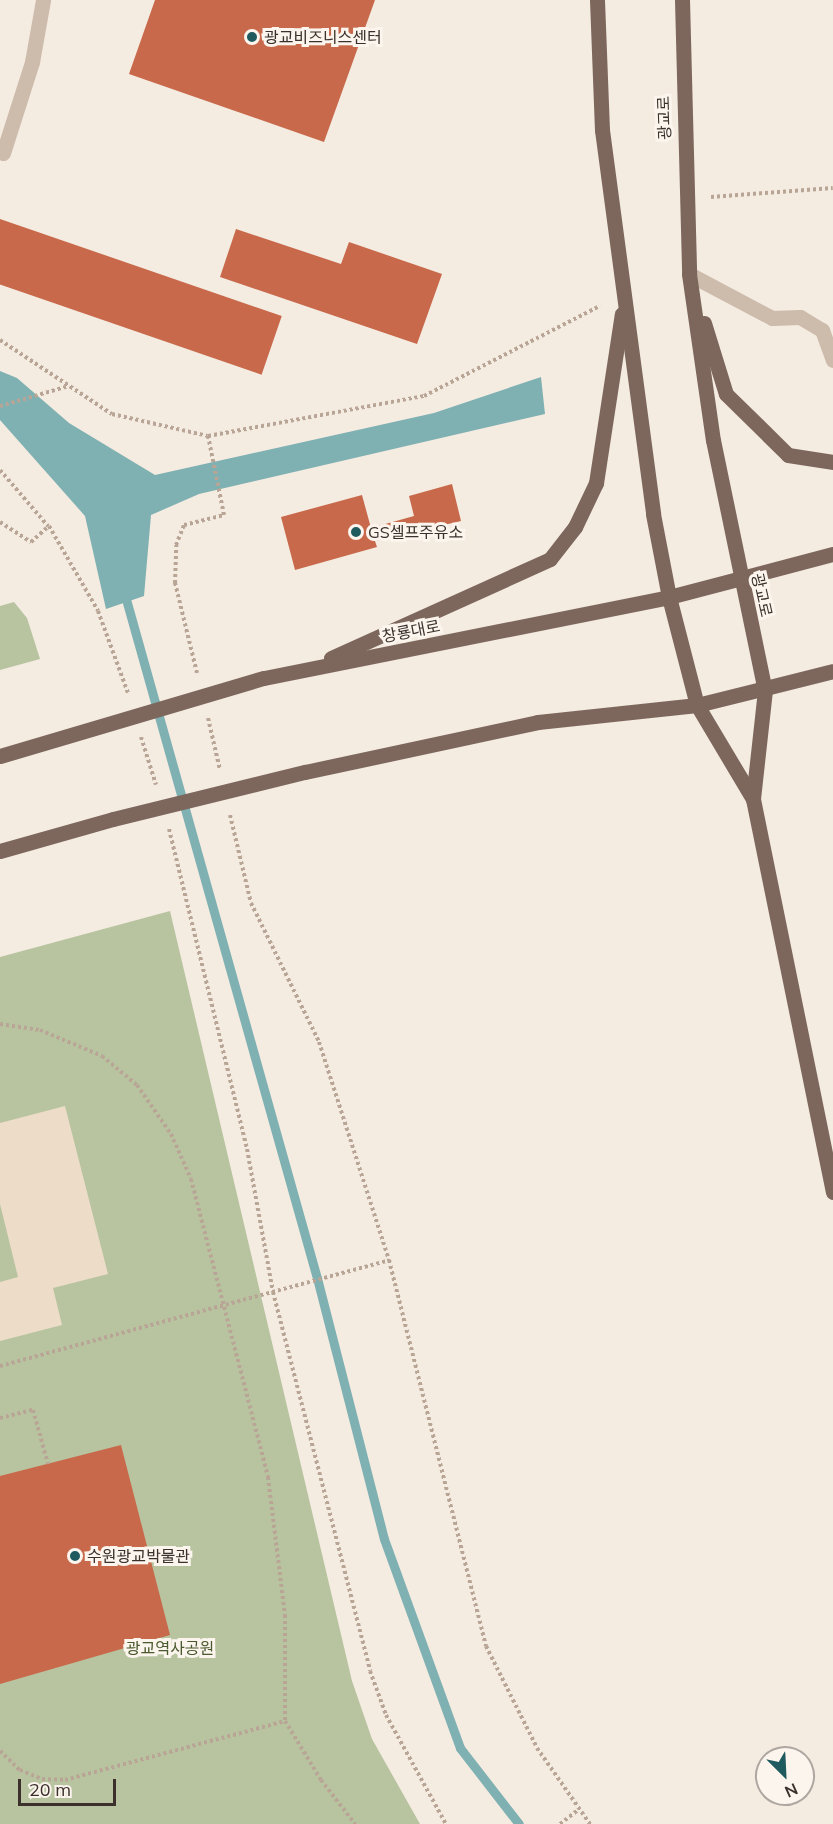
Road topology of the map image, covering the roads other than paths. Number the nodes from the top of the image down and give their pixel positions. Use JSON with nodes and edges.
{"nodes":[{"id":1,"x":42,"y":0,"type":"edge"},
{"id":2,"x":597,"y":0,"type":"edge"},
{"id":3,"x":682,"y":0,"type":"edge"},
{"id":4,"x":3,"y":153,"type":"dead end"},
{"id":5,"x":689,"y":274,"type":"junction"},
{"id":6,"x":624,"y":293,"type":"junction"},
{"id":7,"x":833,"y":360,"type":"edge"},
{"id":8,"x":833,"y":462,"type":"edge"},
{"id":9,"x":833,"y":554,"type":"edge"},
{"id":10,"x":740,"y":582,"type":"junction"},
{"id":11,"x":669,"y":597,"type":"junction"},
{"id":12,"x":307,"y":669,"type":"junction"},
{"id":13,"x":833,"y":671,"type":"edge"},
{"id":14,"x":765,"y":690,"type":"junction"},
{"id":15,"x":697,"y":705,"type":"junction"},
{"id":16,"x":0,"y":756,"type":"edge"},
{"id":17,"x":753,"y":799,"type":"junction"},
{"id":18,"x":0,"y":851,"type":"edge"},
{"id":19,"x":833,"y":1192,"type":"edge"}],
"edges":[{"from":1,"to":4,"type":"lane"},
{"from":2,"to":6,"type":"main road"},
{"from":3,"to":5,"type":"main road","name":"광교로"},
{"from":5,"to":7,"type":"lane"},
{"from":5,"to":8,"type":"main road"},
{"from":5,"to":10,"type":"main road","name":"광교로"},
{"from":6,"to":11,"type":"main road"},
{"from":6,"to":12,"type":"main road"},
{"from":9,"to":10,"type":"main road","name":"창룡대로"},
{"from":10,"to":11,"type":"main road","name":"창룡대로"},
{"from":10,"to":14,"type":"main road","name":"광교로"},
{"from":11,"to":12,"type":"main road","name":"창룡대로"},
{"from":11,"to":15,"type":"main road"},
{"from":12,"to":16,"type":"main road","name":"창룡대로"},
{"from":13,"to":14,"type":"main road"},
{"from":14,"to":15,"type":"main road"},
{"from":14,"to":17,"type":"main road","name":"광교로"},
{"from":15,"to":17,"type":"main road"},
{"from":15,"to":18,"type":"main road"},
{"from":17,"to":19,"type":"main road","name":"광교로"}]}
